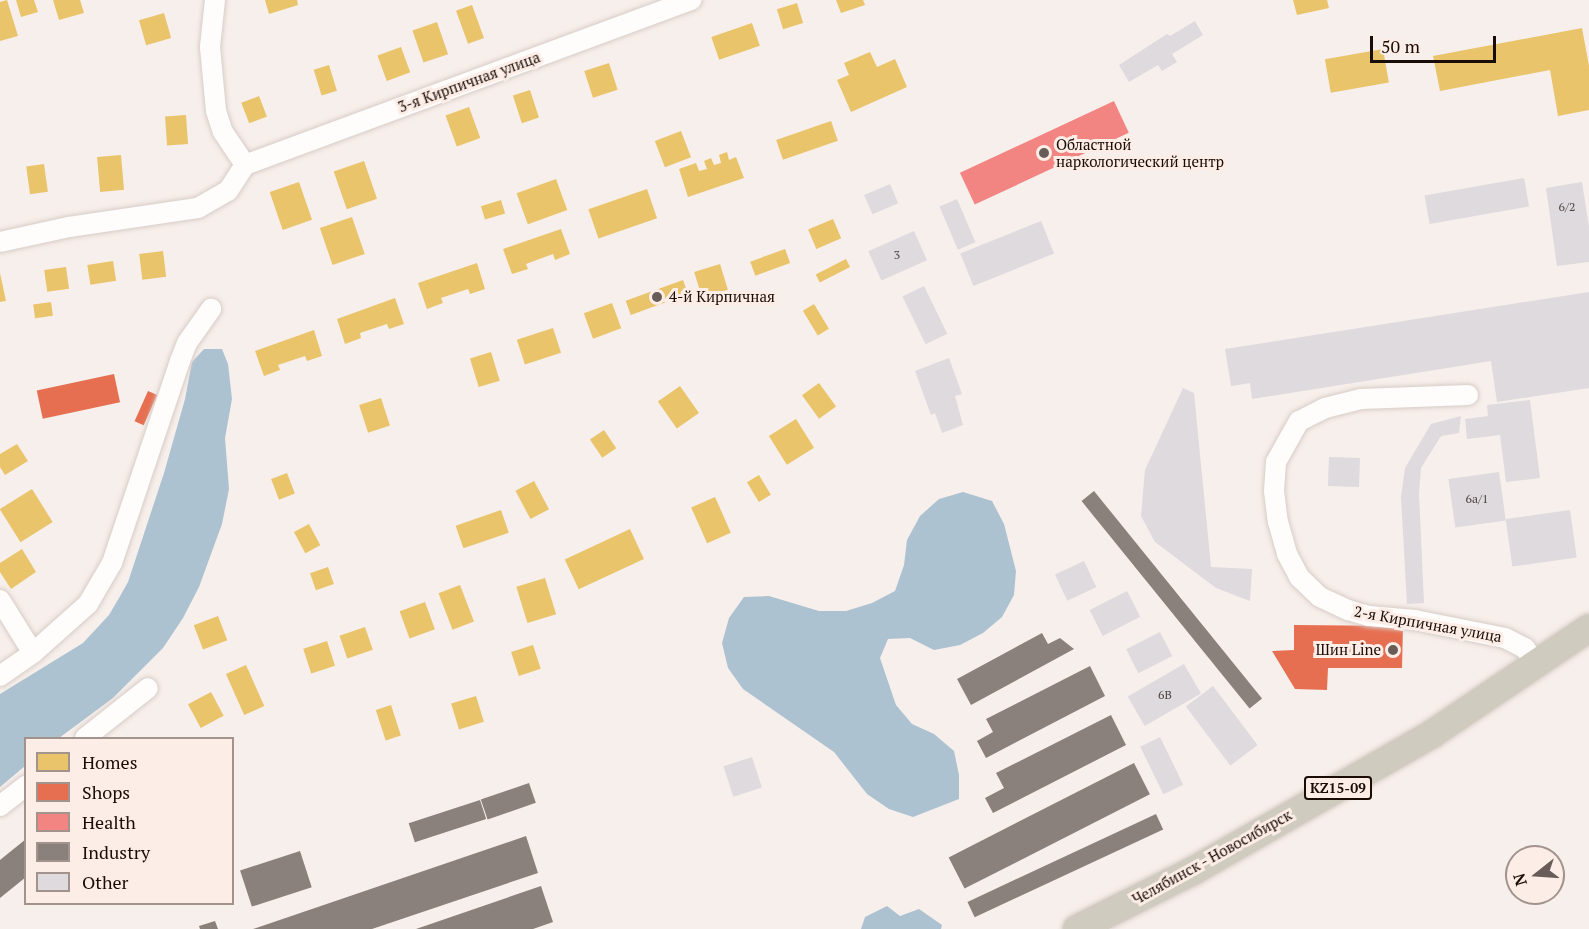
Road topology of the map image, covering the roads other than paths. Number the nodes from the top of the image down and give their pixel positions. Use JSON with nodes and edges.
{"nodes":[{"id":1,"x":214,"y":0,"type":"edge"},
{"id":2,"x":692,"y":0,"type":"edge"},
{"id":3,"x":245,"y":165,"type":"junction"},
{"id":4,"x":0,"y":242,"type":"edge"},
{"id":5,"x":211,"y":309,"type":"dead end"},
{"id":6,"x":1468,"y":395,"type":"dead end"},
{"id":7,"x":0,"y":600,"type":"edge"},
{"id":8,"x":1589,"y":628,"type":"edge"},
{"id":9,"x":33,"y":653,"type":"junction"},
{"id":10,"x":1536,"y":665,"type":"junction"},
{"id":11,"x":0,"y":676,"type":"edge"},
{"id":12,"x":148,"y":688,"type":"dead end"},
{"id":13,"x":86,"y":737,"type":"edge"},
{"id":14,"x":24,"y":788,"type":"edge"},
{"id":15,"x":0,"y":806,"type":"edge"},
{"id":16,"x":1077,"y":929,"type":"edge"}],
"edges":[{"from":1,"to":3,"type":"street"},
{"from":2,"to":3,"type":"street","name":"3-я Кирпичная улица"},
{"from":3,"to":4,"type":"street"},
{"from":5,"to":9,"type":"street"},
{"from":6,"to":10,"type":"street","name":"2-я Кирпичная улица"},
{"from":7,"to":9,"type":"street"},
{"from":8,"to":10,"type":"highway","name":"Челябинск - Новосибирск","number":"KZ15-09"},
{"from":9,"to":11,"type":"street"},
{"from":10,"to":16,"type":"highway","name":"Челябинск - Новосибирск","number":"KZ15-09"},
{"from":12,"to":13,"type":"street"},
{"from":14,"to":15,"type":"street"}]}
